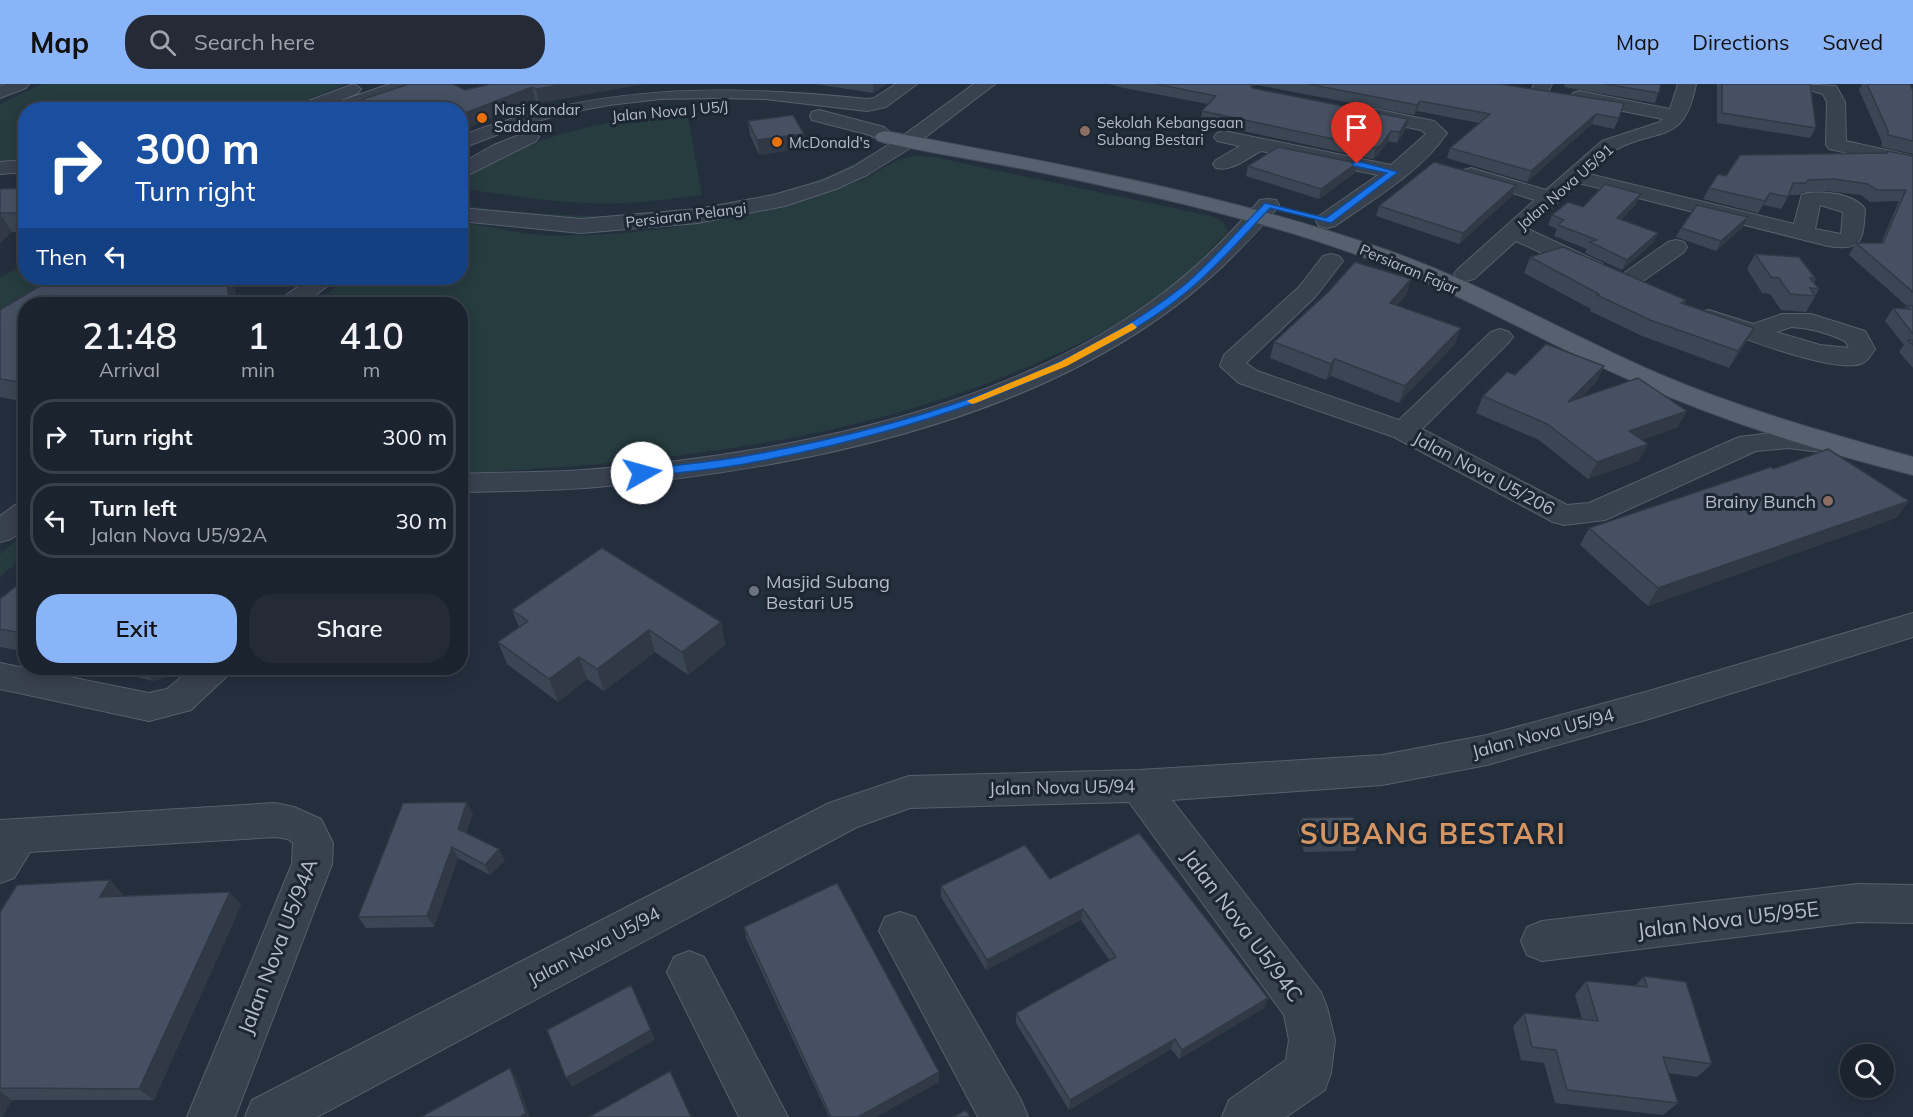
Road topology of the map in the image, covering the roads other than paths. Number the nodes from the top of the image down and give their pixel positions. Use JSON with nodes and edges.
{"nodes":[{"id":1,"x":20,"y":84,"type":"edge"},
{"id":2,"x":366,"y":84,"type":"edge"},
{"id":3,"x":407,"y":84,"type":"edge"},
{"id":4,"x":908,"y":84,"type":"edge"},
{"id":5,"x":961,"y":84,"type":"edge"},
{"id":6,"x":986,"y":84,"type":"edge"},
{"id":7,"x":1687,"y":84,"type":"edge"},
{"id":8,"x":1809,"y":84,"type":"edge"},
{"id":9,"x":1542,"y":88,"type":"edge"},
{"id":10,"x":1519,"y":89,"type":"edge"},
{"id":11,"x":0,"y":93,"type":"edge"},
{"id":12,"x":320,"y":102,"type":"edge"},
{"id":13,"x":356,"y":102,"type":"edge"},
{"id":14,"x":639,"y":103,"type":"junction"},
{"id":15,"x":1343,"y":109,"type":"edge"},
{"id":16,"x":1676,"y":116,"type":"junction"},
{"id":17,"x":896,"y":133,"type":"junction"},
{"id":18,"x":1224,"y":137,"type":"dead end"},
{"id":19,"x":468,"y":140,"type":"edge"},
{"id":20,"x":1258,"y":144,"type":"junction"},
{"id":21,"x":948,"y":145,"type":"junction"},
{"id":22,"x":1413,"y":157,"type":"junction"},
{"id":23,"x":1910,"y":162,"type":"edge"},
{"id":24,"x":1433,"y":163,"type":"edge"},
{"id":25,"x":1223,"y":164,"type":"dead end"},
{"id":26,"x":18,"y":167,"type":"edge"},
{"id":27,"x":0,"y":168,"type":"edge"},
{"id":28,"x":468,"y":168,"type":"edge"},
{"id":29,"x":1454,"y":169,"type":"edge"},
{"id":30,"x":1394,"y":172,"type":"junction"},
{"id":31,"x":18,"y":177,"type":"edge"},
{"id":32,"x":1574,"y":177,"type":"junction"},
{"id":33,"x":0,"y":178,"type":"edge"},
{"id":34,"x":1550,"y":198,"type":"junction"},
{"id":35,"x":468,"y":201,"type":"edge"},
{"id":36,"x":468,"y":202,"type":"edge"},
{"id":37,"x":1256,"y":218,"type":"junction"},
{"id":38,"x":1319,"y":226,"type":"junction"},
{"id":39,"x":1514,"y":231,"type":"junction"},
{"id":40,"x":1803,"y":233,"type":"dead end"},
{"id":41,"x":1676,"y":247,"type":"dead end"},
{"id":42,"x":1331,"y":261,"type":"dead end"},
{"id":43,"x":1466,"y":274,"type":"junction"},
{"id":44,"x":316,"y":285,"type":"edge"},
{"id":45,"x":299,"y":297,"type":"edge"},
{"id":46,"x":1688,"y":309,"type":"edge"},
{"id":47,"x":1756,"y":332,"type":"dead end"},
{"id":48,"x":1500,"y":337,"type":"dead end"},
{"id":49,"x":1706,"y":402,"type":"junction"},
{"id":50,"x":1404,"y":431,"type":"junction"},
{"id":51,"x":1749,"y":443,"type":"junction"},
{"id":52,"x":1913,"y":445,"type":"edge"},
{"id":53,"x":1845,"y":447,"type":"junction"},
{"id":54,"x":1913,"y":466,"type":"edge"},
{"id":55,"x":468,"y":483,"type":"edge"},
{"id":56,"x":18,"y":518,"type":"edge"},
{"id":57,"x":0,"y":532,"type":"edge"},
{"id":58,"x":1910,"y":630,"type":"edge"},
{"id":59,"x":206,"y":675,"type":"edge"},
{"id":60,"x":0,"y":676,"type":"edge"},
{"id":61,"x":1139,"y":786,"type":"junction"},
{"id":62,"x":6,"y":846,"type":"edge"},
{"id":63,"x":1913,"y":904,"type":"edge"},
{"id":64,"x":900,"y":931,"type":"dead end"},
{"id":65,"x":1542,"y":941,"type":"dead end"},
{"id":66,"x":689,"y":972,"type":"dead end"},
{"id":67,"x":211,"y":1117,"type":"edge"},
{"id":68,"x":269,"y":1117,"type":"edge"},
{"id":69,"x":764,"y":1117,"type":"edge"},
{"id":70,"x":1004,"y":1117,"type":"edge"},
{"id":71,"x":1246,"y":1117,"type":"edge"}],
"edges":[{"from":1,"to":11,"type":"street"},
{"from":2,"to":12,"type":"street"},
{"from":3,"to":13,"type":"street"},
{"from":4,"to":14,"type":"street"},
{"from":5,"to":17,"type":"street","name":"Persiaran Pelangi"},
{"from":6,"to":17,"type":"street","name":"Persiaran Pelangi"},
{"from":7,"to":16,"type":"street"},
{"from":8,"to":23,"type":"street"},
{"from":9,"to":10,"type":"street"},
{"from":9,"to":16,"type":"street"},
{"from":14,"to":17,"type":"street","name":"Jalan Nova J U5/J"},
{"from":14,"to":19,"type":"street"},
{"from":14,"to":28,"type":"street","name":"Jalan Nova J U5/J"},
{"from":15,"to":22,"type":"street"},
{"from":16,"to":32,"type":"street","name":"Jalan Nova U5/91"},
{"from":17,"to":21,"type":"main road"},
{"from":17,"to":21,"type":"main road"},
{"from":17,"to":35,"type":"street","name":"Persiaran Pelangi"},
{"from":17,"to":36,"type":"street","name":"Persiaran Pelangi"},
{"from":18,"to":20,"type":"street"},
{"from":20,"to":25,"type":"street"},
{"from":20,"to":30,"type":"street"},
{"from":21,"to":37,"type":"main road"},
{"from":21,"to":37,"type":"main road"},
{"from":22,"to":24,"type":"street"},
{"from":22,"to":30,"type":"street"},
{"from":26,"to":27,"type":"street"},
{"from":29,"to":34,"type":"street"},
{"from":30,"to":38,"type":"street"},
{"from":31,"to":33,"type":"street"},
{"from":32,"to":34,"type":"street","name":"Jalan Nova U5/91"},
{"from":32,"to":40,"type":"street"},
{"from":34,"to":39,"type":"street","name":"Jalan Nova U5/91"},
{"from":37,"to":38,"type":"main road"},
{"from":37,"to":38,"type":"main road"},
{"from":37,"to":55,"type":"street"},
{"from":38,"to":43,"type":"main road"},
{"from":38,"to":49,"type":"main road","name":"Persiaran Fajar"},
{"from":39,"to":41,"type":"street"},
{"from":39,"to":43,"type":"street","name":"Jalan Nova U5/91"},
{"from":42,"to":50,"type":"street","name":"Jalan Nova U5/206"},
{"from":43,"to":52,"type":"main road"},
{"from":44,"to":45,"type":"street"},
{"from":46,"to":47,"type":"street"},
{"from":48,"to":50,"type":"street"},
{"from":49,"to":51,"type":"street"},
{"from":49,"to":53,"type":"main road","name":"Persiaran Fajar"},
{"from":50,"to":51,"type":"street","name":"Jalan Nova U5/206"},
{"from":51,"to":53,"type":"street","name":"Jalan Nova U5/206"},
{"from":53,"to":54,"type":"main road","name":"Persiaran Fajar"},
{"from":56,"to":57,"type":"street"},
{"from":58,"to":61,"type":"street","name":"Jalan Nova U5/94"},
{"from":59,"to":60,"type":"street"},
{"from":61,"to":68,"type":"street","name":"Jalan Nova U5/94"},
{"from":61,"to":71,"type":"street","name":"Jalan Nova U5/94C"},
{"from":62,"to":67,"type":"street","name":"Jalan Nova U5/94A"},
{"from":63,"to":65,"type":"street","name":"Jalan Nova U5/95E"},
{"from":64,"to":70,"type":"street"},
{"from":66,"to":69,"type":"street"}]}
